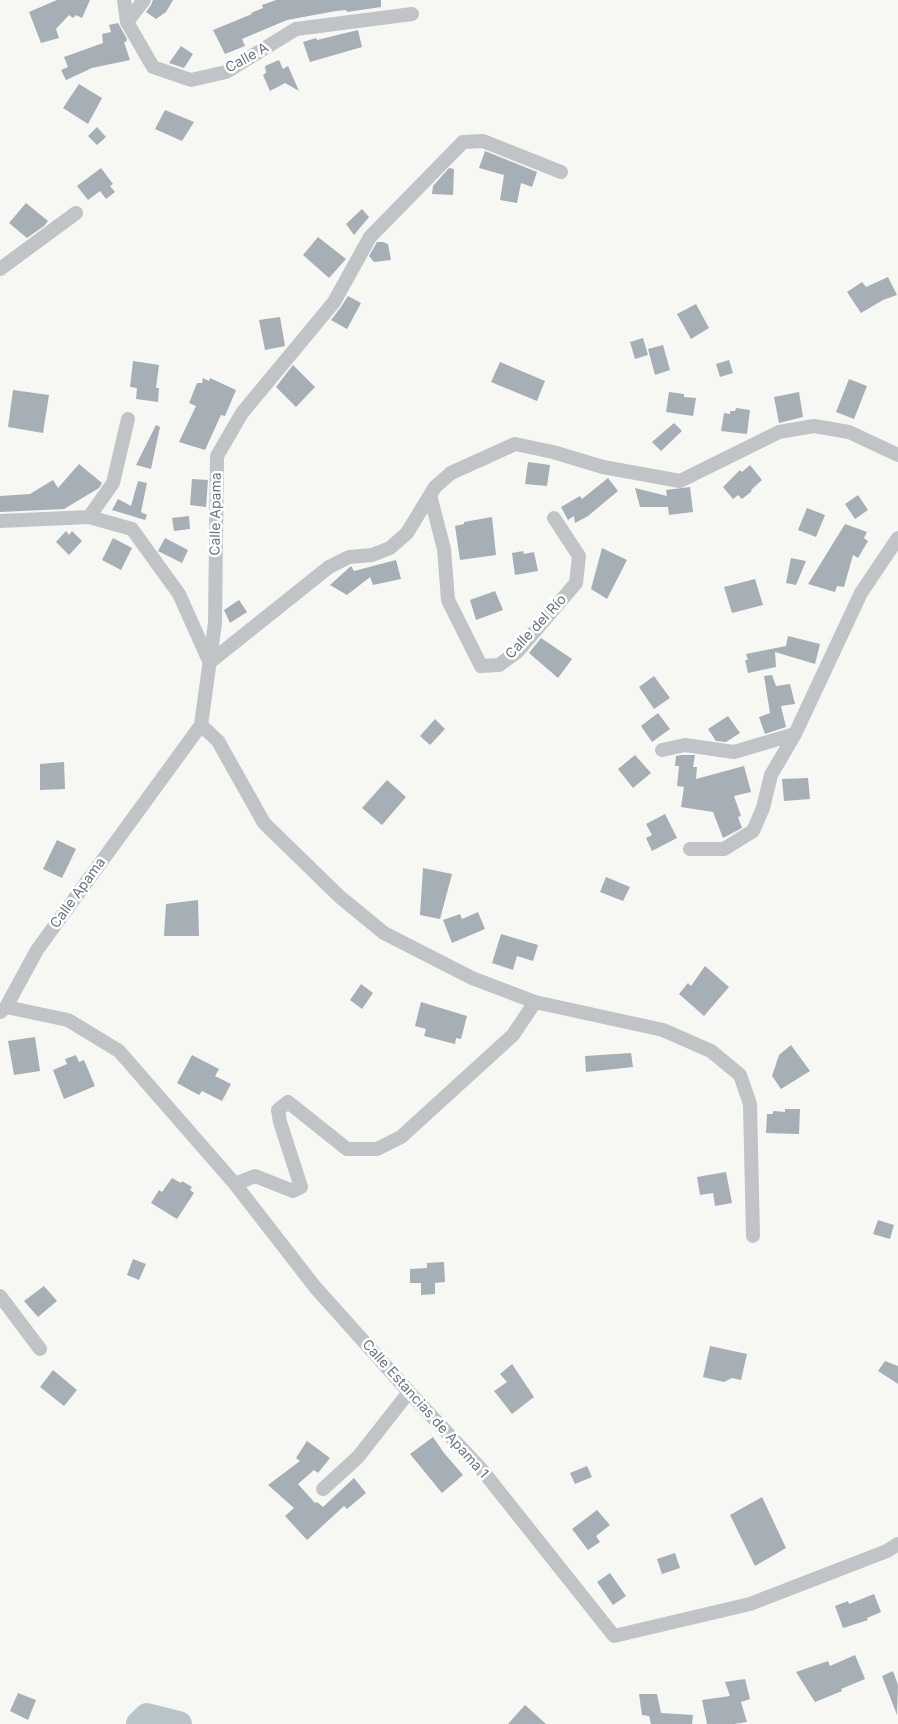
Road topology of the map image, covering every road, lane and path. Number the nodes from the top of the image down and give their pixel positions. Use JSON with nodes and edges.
{"nodes":[{"id":1,"x":124,"y":0,"type":"edge"},
{"id":2,"x":144,"y":0,"type":"edge"},
{"id":3,"x":412,"y":14,"type":"dead end"},
{"id":4,"x":127,"y":22,"type":"junction"},
{"id":5,"x":561,"y":172,"type":"dead end"},
{"id":6,"x":76,"y":214,"type":"dead end"},
{"id":7,"x":0,"y":269,"type":"edge"},
{"id":8,"x":128,"y":419,"type":"dead end"},
{"id":9,"x":898,"y":455,"type":"edge"},
{"id":10,"x":430,"y":494,"type":"junction"},
{"id":11,"x":89,"y":516,"type":"junction"},
{"id":12,"x":554,"y":518,"type":"dead end"},
{"id":13,"x":0,"y":521,"type":"edge"},
{"id":14,"x":898,"y":538,"type":"edge"},
{"id":15,"x":210,"y":662,"type":"junction"},
{"id":16,"x":202,"y":724,"type":"junction"},
{"id":17,"x":795,"y":734,"type":"junction"},
{"id":18,"x":662,"y":750,"type":"dead end"},
{"id":19,"x":690,"y":850,"type":"dead end"},
{"id":20,"x":535,"y":1002,"type":"junction"},
{"id":21,"x":3,"y":1009,"type":"edge"},
{"id":22,"x":235,"y":1184,"type":"junction"},
{"id":23,"x":753,"y":1236,"type":"dead end"},
{"id":24,"x":0,"y":1296,"type":"edge"},
{"id":25,"x":40,"y":1349,"type":"dead end"},
{"id":26,"x":409,"y":1392,"type":"junction"},
{"id":27,"x":323,"y":1489,"type":"dead end"},
{"id":28,"x":898,"y":1544,"type":"edge"}],
"edges":[{"from":1,"to":4,"type":"street","name":"Calle A"},
{"from":2,"to":4,"type":"street"},
{"from":3,"to":4,"type":"street","name":"Calle A"},
{"from":5,"to":15,"type":"street","name":"Calle Apama"},
{"from":6,"to":7,"type":"street"},
{"from":8,"to":11,"type":"street"},
{"from":9,"to":10,"type":"street"},
{"from":10,"to":12,"type":"street","name":"Calle del Río"},
{"from":10,"to":15,"type":"street"},
{"from":11,"to":13,"type":"street"},
{"from":11,"to":15,"type":"street"},
{"from":14,"to":17,"type":"street"},
{"from":15,"to":16,"type":"street","name":"Calle Apama"},
{"from":16,"to":20,"type":"street"},
{"from":16,"to":21,"type":"street","name":"Calle Apama"},
{"from":17,"to":18,"type":"street"},
{"from":17,"to":19,"type":"street"},
{"from":20,"to":22,"type":"street"},
{"from":20,"to":23,"type":"street"},
{"from":21,"to":22,"type":"street","name":"Calle Estancias de Apama 1"},
{"from":22,"to":26,"type":"street","name":"Calle Estancias de Apama 1"},
{"from":24,"to":25,"type":"street"},
{"from":26,"to":27,"type":"street"},
{"from":26,"to":28,"type":"street","name":"Calle Estancias de Apama 1"}]}
